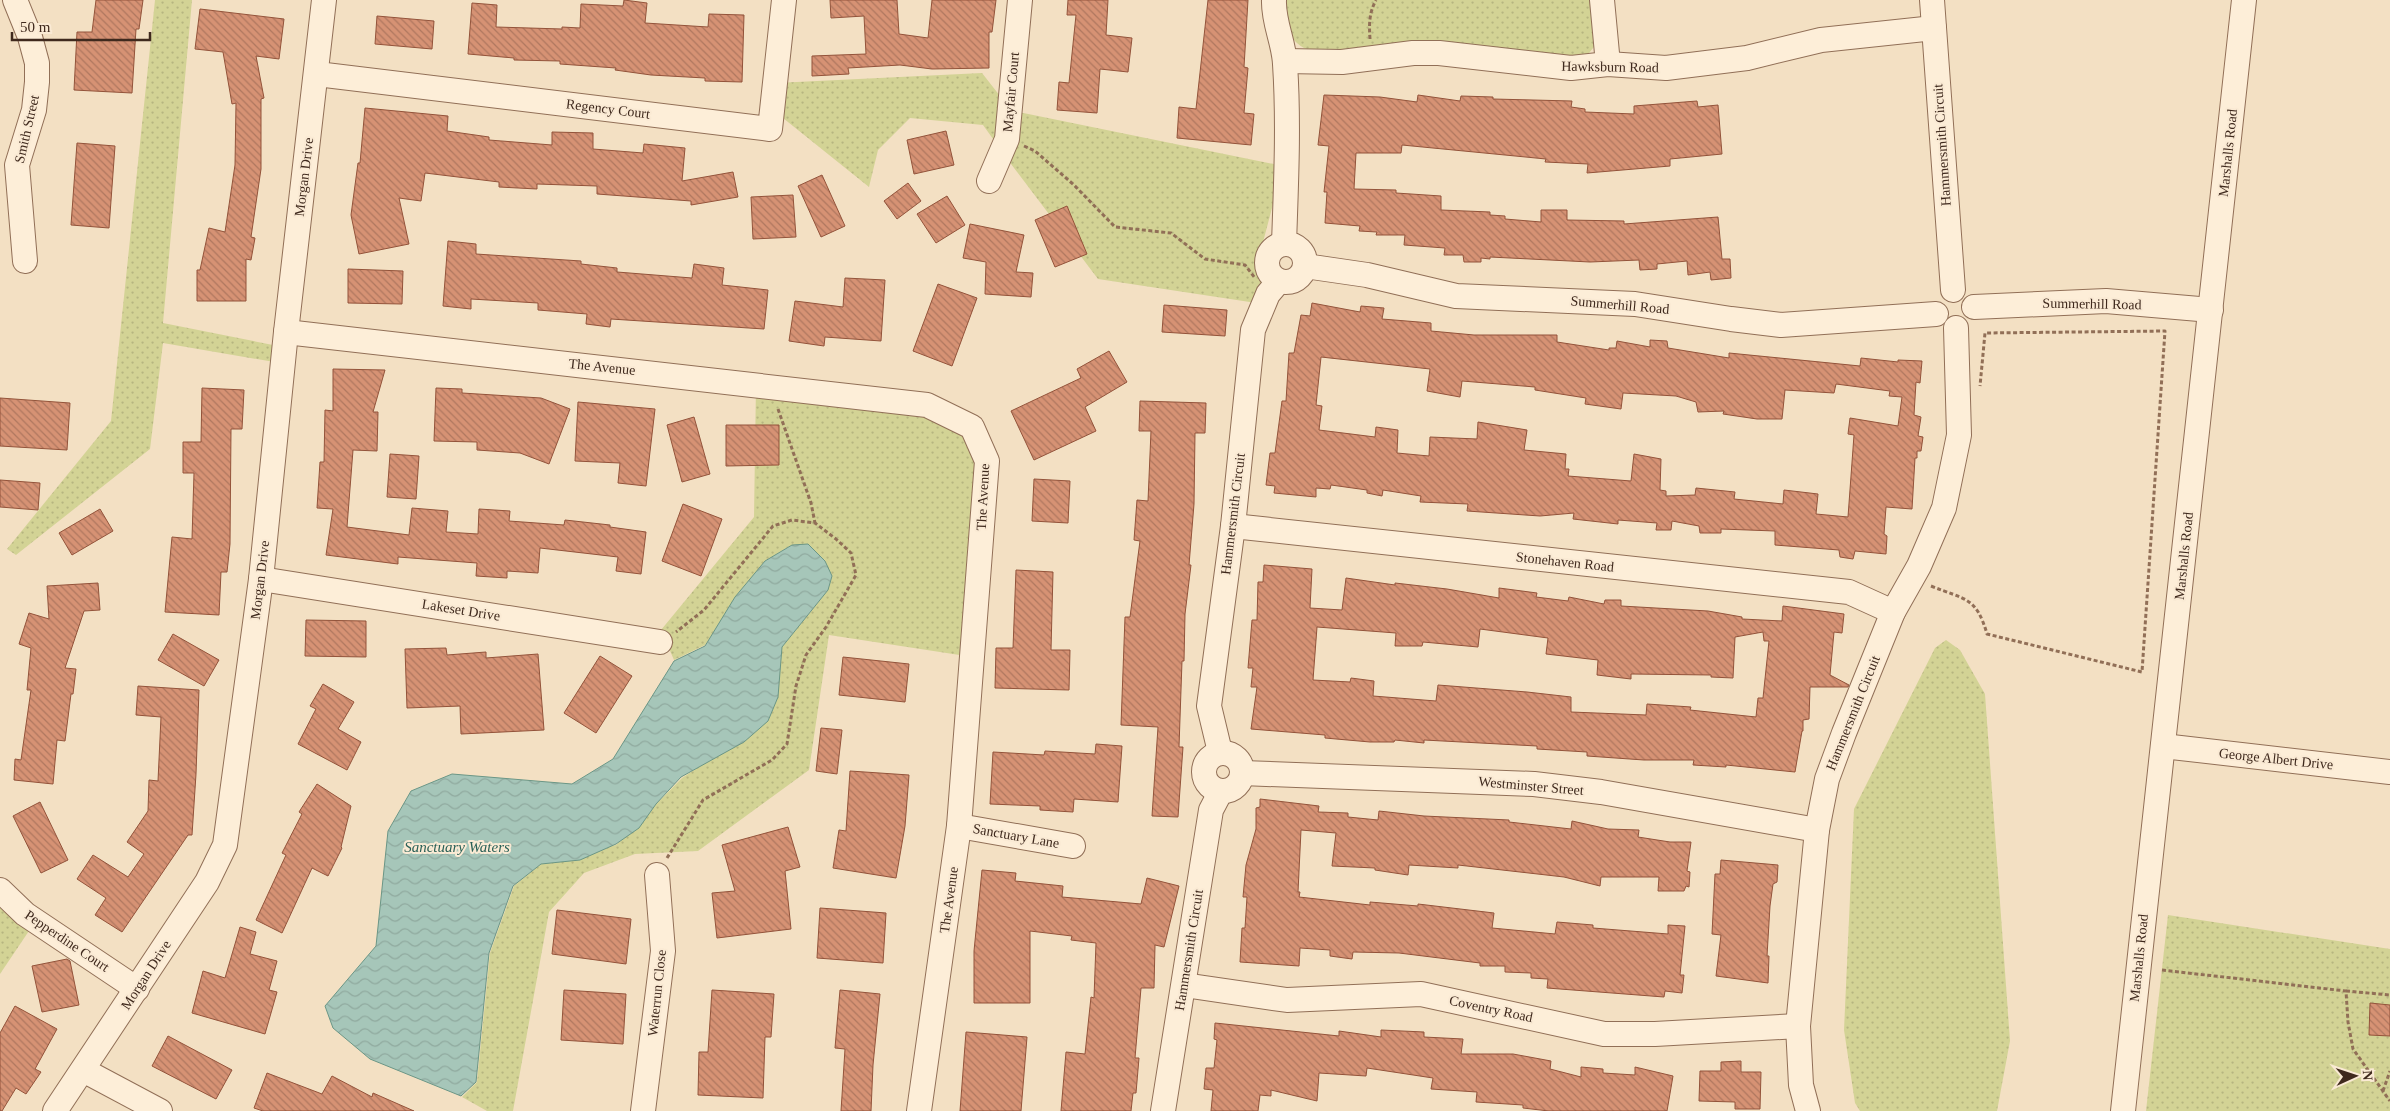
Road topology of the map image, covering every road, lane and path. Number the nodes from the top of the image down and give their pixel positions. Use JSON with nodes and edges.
{"nodes":[{"id":1,"x":15,"y":0,"type":"edge"},
{"id":2,"x":324,"y":0,"type":"edge"},
{"id":3,"x":784,"y":0,"type":"edge"},
{"id":4,"x":1020,"y":0,"type":"edge"},
{"id":5,"x":1274,"y":0,"type":"edge"},
{"id":6,"x":1376,"y":0,"type":"edge"},
{"id":7,"x":1602,"y":0,"type":"edge"},
{"id":8,"x":1932,"y":0,"type":"edge"},
{"id":9,"x":2244,"y":0,"type":"edge"},
{"id":10,"x":1934,"y":28,"type":"junction"},
{"id":11,"x":1371,"y":59,"type":"junction"},
{"id":12,"x":1285,"y":60,"type":"junction"},
{"id":13,"x":1608,"y":64,"type":"junction"},
{"id":14,"x":317,"y":74,"type":"junction"},
{"id":15,"x":1007,"y":139,"type":"junction"},
{"id":16,"x":989,"y":181,"type":"dead end"},
{"id":17,"x":1284,"y":244,"type":"junction"},
{"id":18,"x":25,"y":261,"type":"dead end"},
{"id":19,"x":1305,"y":266,"type":"junction"},
{"id":20,"x":1273,"y":288,"type":"junction"},
{"id":21,"x":1953,"y":290,"type":"junction"},
{"id":22,"x":1974,"y":307,"type":"junction"},
{"id":23,"x":2211,"y":310,"type":"junction"},
{"id":24,"x":1936,"y":314,"type":"junction"},
{"id":25,"x":1956,"y":328,"type":"junction"},
{"id":26,"x":286,"y":332,"type":"junction"},
{"id":27,"x":1985,"y":333,"type":"dead end"},
{"id":28,"x":770,"y":386,"type":"junction"},
{"id":29,"x":815,"y":523,"type":"junction"},
{"id":30,"x":1233,"y":526,"type":"junction"},
{"id":31,"x":261,"y":579,"type":"junction"},
{"id":32,"x":1929,"y":586,"type":"dead end"},
{"id":33,"x":1893,"y":612,"type":"junction"},
{"id":34,"x":660,"y":642,"type":"joint"},
{"id":35,"x":2163,"y":746,"type":"junction"},
{"id":36,"x":1220,"y":752,"type":"junction"},
{"id":37,"x":2390,"y":772,"type":"edge"},
{"id":38,"x":1242,"y":773,"type":"junction"},
{"id":39,"x":1221,"y":791,"type":"junction"},
{"id":40,"x":959,"y":826,"type":"junction"},
{"id":41,"x":1817,"y":830,"type":"junction"},
{"id":42,"x":1073,"y":846,"type":"dead end"},
{"id":43,"x":657,"y":875,"type":"joint"},
{"id":44,"x":0,"y":890,"type":"edge"},
{"id":45,"x":2162,"y":970,"type":"dead end"},
{"id":46,"x":1184,"y":985,"type":"junction"},
{"id":47,"x":137,"y":989,"type":"junction"},
{"id":48,"x":2346,"y":991,"type":"junction"},
{"id":49,"x":2390,"y":996,"type":"edge"},
{"id":50,"x":1798,"y":1026,"type":"junction"},
{"id":51,"x":83,"y":1070,"type":"junction"},
{"id":52,"x":2390,"y":1071,"type":"edge"},
{"id":53,"x":2383,"y":1091,"type":"junction"},
{"id":54,"x":2390,"y":1101,"type":"edge"},
{"id":55,"x":55,"y":1111,"type":"edge"},
{"id":56,"x":160,"y":1111,"type":"edge"},
{"id":57,"x":643,"y":1111,"type":"edge"},
{"id":58,"x":919,"y":1111,"type":"edge"},
{"id":59,"x":1163,"y":1111,"type":"edge"},
{"id":60,"x":1808,"y":1111,"type":"edge"},
{"id":61,"x":2122,"y":1111,"type":"edge"}],
"edges":[{"from":1,"to":18,"type":"street","name":"Smith Street"},
{"from":2,"to":14,"type":"street","name":"Morgan Drive"},
{"from":3,"to":14,"type":"street","name":"Regency Court"},
{"from":4,"to":15,"type":"street","name":"Mayfair Court"},
{"from":5,"to":12,"type":"street"},
{"from":6,"to":11,"type":"path"},
{"from":7,"to":13,"type":"street"},
{"from":8,"to":10,"type":"street","name":"Hammersmith Circuit"},
{"from":9,"to":23,"type":"street","name":"Marshalls Road"},
{"from":10,"to":13,"type":"street","name":"Hawksburn Road"},
{"from":10,"to":21,"type":"street","name":"Hammersmith Circuit"},
{"from":11,"to":12,"type":"street","name":"Hawksburn Road"},
{"from":11,"to":13,"type":"street","name":"Hawksburn Road"},
{"from":12,"to":17,"type":"street"},
{"from":14,"to":26,"type":"street","name":"Morgan Drive"},
{"from":15,"to":16,"type":"street","name":"Mayfair Court"},
{"from":15,"to":20,"type":"path"},
{"from":17,"to":19,"type":"street"},
{"from":17,"to":20,"type":"street"},
{"from":19,"to":20,"type":"street"},
{"from":19,"to":24,"type":"street","name":"Summerhill Road"},
{"from":20,"to":30,"type":"street","name":"Hammersmith Circuit"},
{"from":21,"to":22,"type":"street"},
{"from":21,"to":24,"type":"street"},
{"from":22,"to":23,"type":"street","name":"Summerhill Road"},
{"from":22,"to":25,"type":"street"},
{"from":23,"to":35,"type":"street","name":"Marshalls Road"},
{"from":24,"to":25,"type":"street"},
{"from":25,"to":33,"type":"street","name":"Hammersmith Circuit"},
{"from":26,"to":28,"type":"street","name":"The Avenue"},
{"from":26,"to":31,"type":"street","name":"Morgan Drive"},
{"from":27,"to":32,"type":"path"},
{"from":28,"to":29,"type":"path"},
{"from":28,"to":40,"type":"street","name":"The Avenue"},
{"from":29,"to":34,"type":"path"},
{"from":29,"to":43,"type":"path"},
{"from":30,"to":33,"type":"street","name":"Stonehaven Road"},
{"from":30,"to":36,"type":"street","name":"Hammersmith Circuit"},
{"from":31,"to":34,"type":"street","name":"Lakeset Drive"},
{"from":31,"to":47,"type":"street","name":"Morgan Drive"},
{"from":33,"to":41,"type":"street","name":"Hammersmith Circuit"},
{"from":35,"to":37,"type":"street","name":"George Albert Drive"},
{"from":35,"to":61,"type":"street","name":"Marshalls Road"},
{"from":36,"to":38,"type":"street"},
{"from":36,"to":39,"type":"street"},
{"from":38,"to":39,"type":"street"},
{"from":38,"to":41,"type":"street","name":"Westminster Street"},
{"from":39,"to":46,"type":"street","name":"Hammersmith Circuit"},
{"from":40,"to":42,"type":"street","name":"Sanctuary Lane"},
{"from":40,"to":58,"type":"street","name":"The Avenue"},
{"from":41,"to":50,"type":"street","name":"Hammersmith Circuit"},
{"from":43,"to":57,"type":"street","name":"Waterrun Close"},
{"from":44,"to":47,"type":"street","name":"Pepperdine Court"},
{"from":45,"to":48,"type":"path"},
{"from":46,"to":50,"type":"street","name":"Coventry Road"},
{"from":46,"to":59,"type":"street","name":"Hammersmith Circuit"},
{"from":47,"to":51,"type":"street","name":"Morgan Drive"},
{"from":48,"to":49,"type":"path"},
{"from":48,"to":53,"type":"path"},
{"from":50,"to":60,"type":"street","name":"Hammersmith Circuit"},
{"from":51,"to":55,"type":"street","name":"Morgan Drive"},
{"from":51,"to":56,"type":"street"},
{"from":52,"to":53,"type":"path"},
{"from":53,"to":54,"type":"path"}]}
